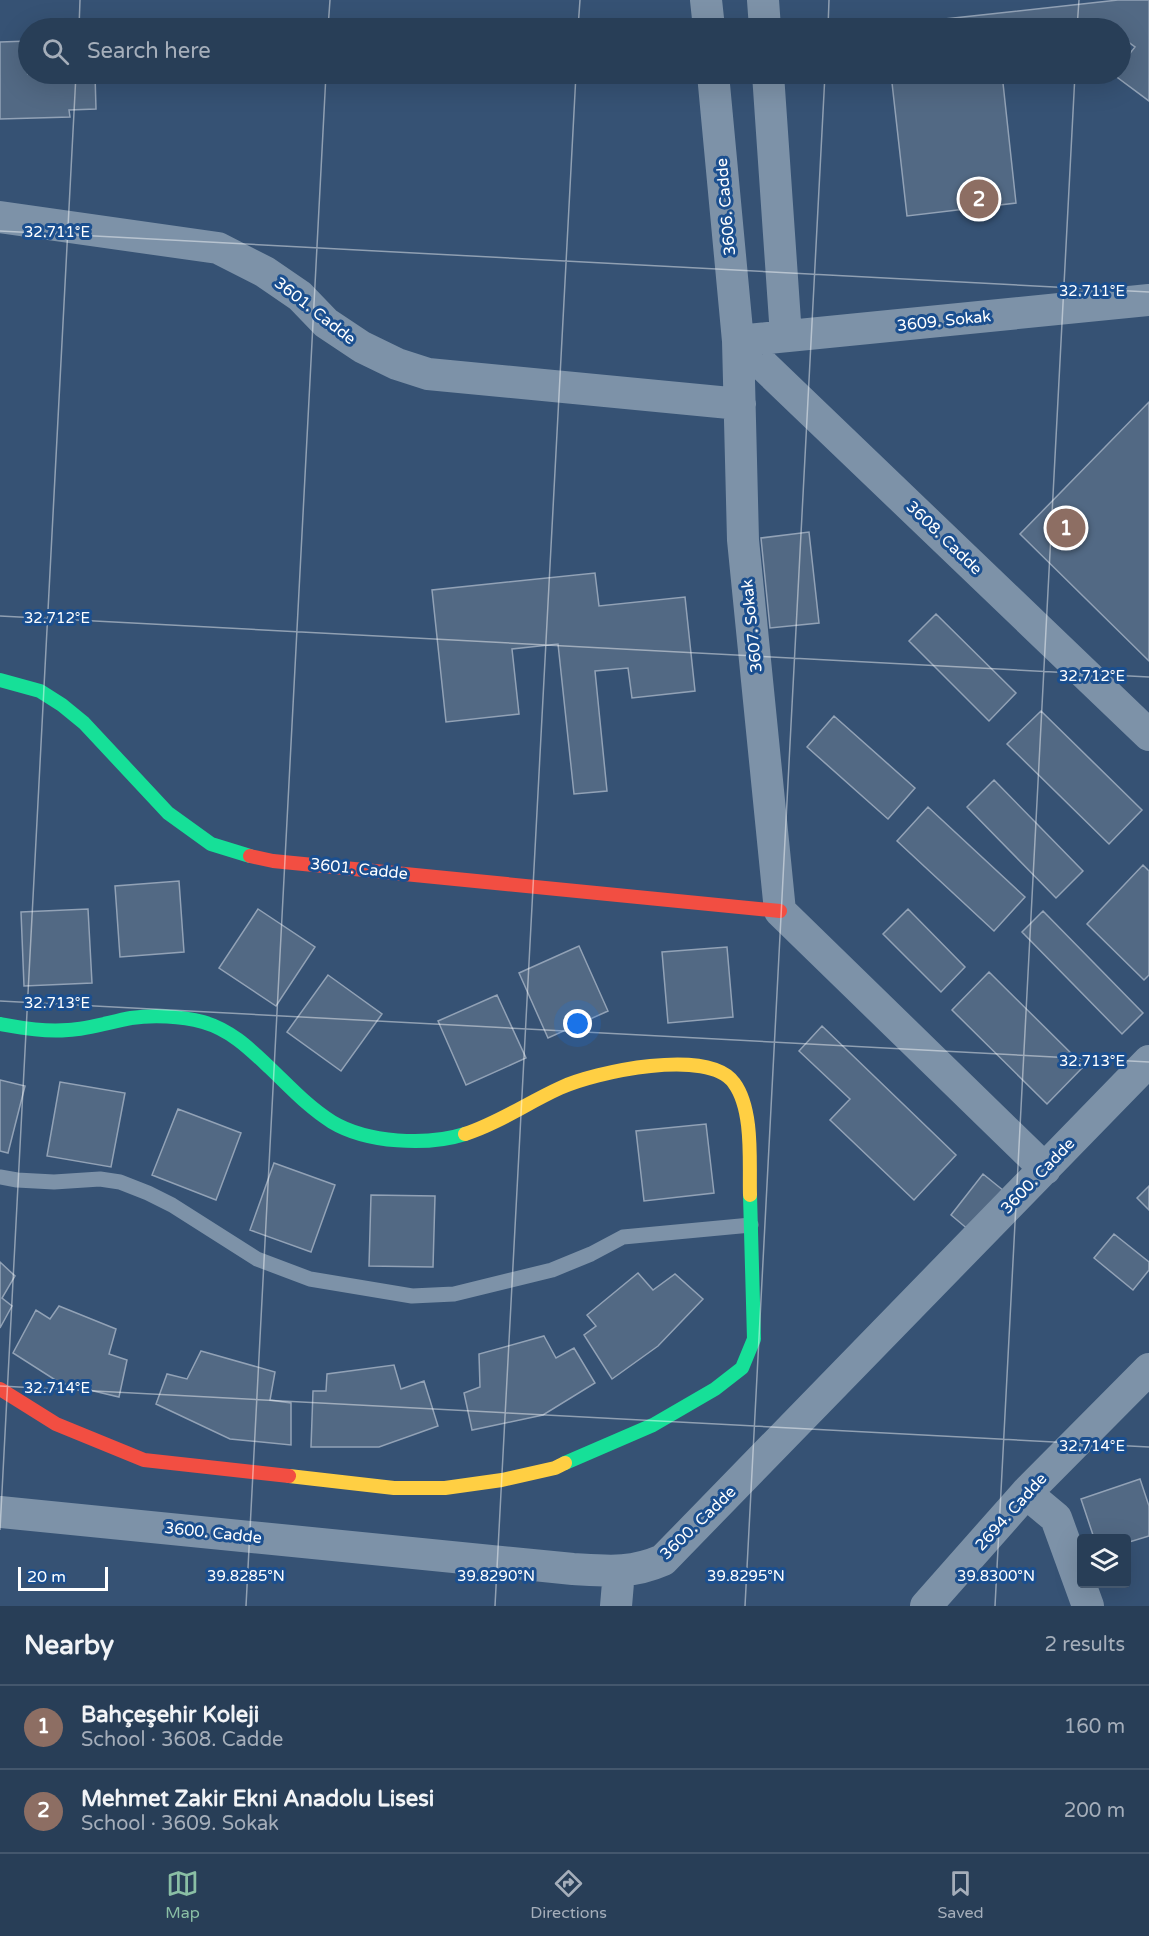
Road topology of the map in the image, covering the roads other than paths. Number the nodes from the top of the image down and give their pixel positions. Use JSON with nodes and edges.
{"nodes":[{"id":1,"x":706,"y":0,"type":"edge"},
{"id":2,"x":763,"y":0,"type":"edge"},
{"id":3,"x":708,"y":18,"type":"edge"},
{"id":4,"x":764,"y":18,"type":"edge"},
{"id":5,"x":714,"y":84,"type":"edge"},
{"id":6,"x":769,"y":84,"type":"edge"},
{"id":7,"x":0,"y":217,"type":"edge"},
{"id":8,"x":1149,"y":300,"type":"edge"},
{"id":9,"x":786,"y":336,"type":"junction"},
{"id":10,"x":738,"y":341,"type":"junction"},
{"id":11,"x":740,"y":404,"type":"junction"},
{"id":12,"x":0,"y":680,"type":"edge"},
{"id":13,"x":1149,"y":735,"type":"edge"},
{"id":14,"x":780,"y":911,"type":"junction"},
{"id":15,"x":0,"y":1024,"type":"edge"},
{"id":16,"x":1149,"y":1061,"type":"edge"},
{"id":17,"x":1045,"y":1169,"type":"junction"},
{"id":18,"x":0,"y":1176,"type":"edge"},
{"id":19,"x":751,"y":1225,"type":"junction"},
{"id":20,"x":1149,"y":1369,"type":"edge"},
{"id":21,"x":0,"y":1389,"type":"edge"},
{"id":22,"x":1026,"y":1493,"type":"junction"},
{"id":23,"x":0,"y":1512,"type":"edge"},
{"id":24,"x":618,"y":1571,"type":"junction"},
{"id":25,"x":616,"y":1606,"type":"edge"},
{"id":26,"x":926,"y":1606,"type":"edge"},
{"id":27,"x":1088,"y":1606,"type":"edge"}],
"edges":[{"from":1,"to":3,"type":"street"},
{"from":2,"to":4,"type":"street"},
{"from":5,"to":10,"type":"street","name":"3606. Cadde"},
{"from":6,"to":9,"type":"street"},
{"from":7,"to":11,"type":"street","name":"3601. Cadde"},
{"from":8,"to":9,"type":"street","name":"3609. Sokak"},
{"from":9,"to":10,"type":"street","name":"3609. Sokak"},
{"from":10,"to":11,"type":"street","name":"3607. Sokak"},
{"from":10,"to":13,"type":"street","name":"3608. Cadde"},
{"from":11,"to":14,"type":"street","name":"3607. Sokak"},
{"from":12,"to":14,"type":"street","name":"3601. Cadde"},
{"from":14,"to":17,"type":"street"},
{"from":15,"to":19,"type":"street"},
{"from":16,"to":17,"type":"street","name":"3600. Cadde"},
{"from":17,"to":24,"type":"street","name":"3600. Cadde"},
{"from":18,"to":19,"type":"lane"},
{"from":19,"to":21,"type":"street"},
{"from":20,"to":22,"type":"street","name":"2694. Cadde"},
{"from":22,"to":26,"type":"street","name":"2694. Cadde"},
{"from":22,"to":27,"type":"street"},
{"from":23,"to":24,"type":"street","name":"3600. Cadde"},
{"from":24,"to":25,"type":"street"}]}
